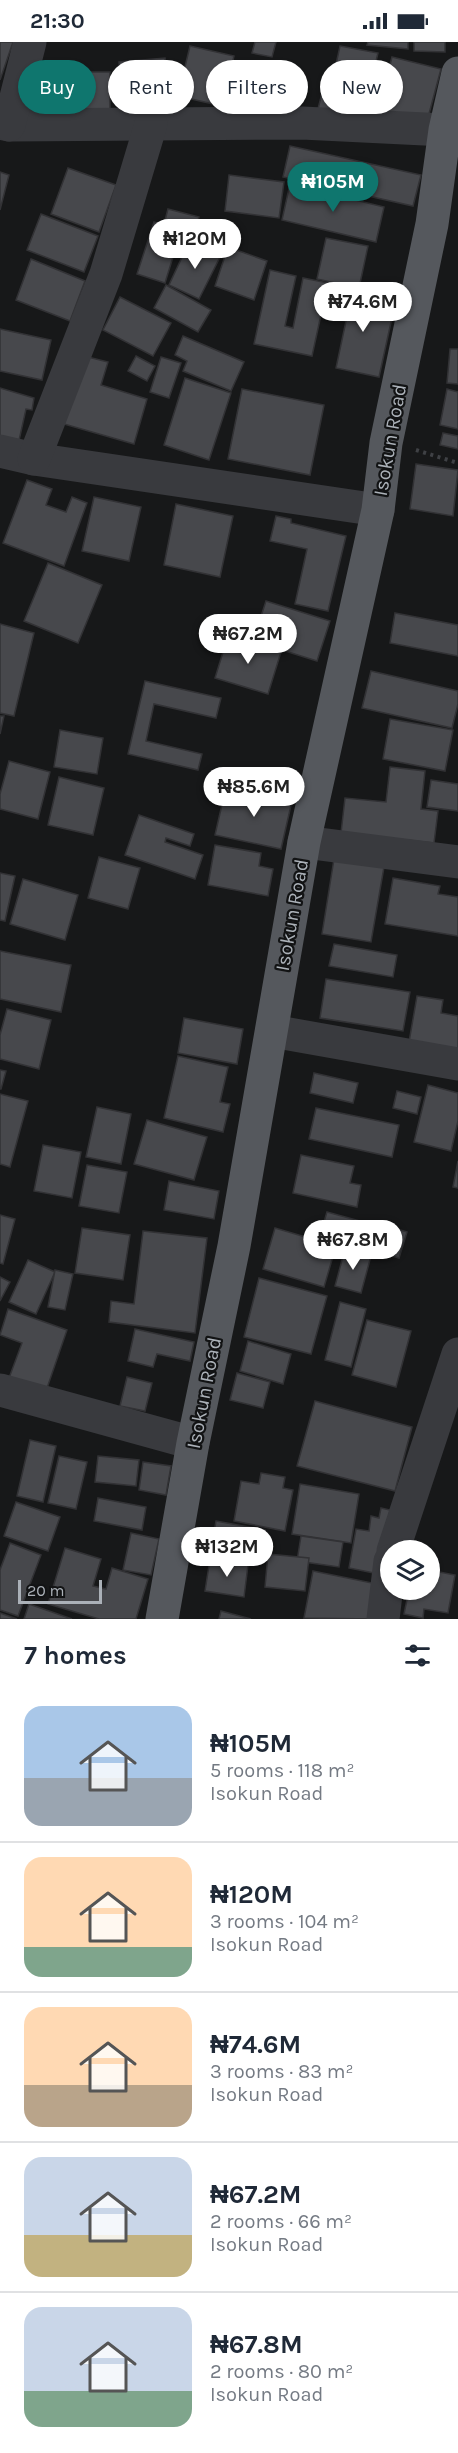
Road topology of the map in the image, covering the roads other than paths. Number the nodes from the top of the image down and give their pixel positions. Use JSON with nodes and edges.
{"nodes":[{"id":1,"x":30,"y":42,"type":"edge"},
{"id":2,"x":458,"y":73,"type":"edge"},
{"id":3,"x":5,"y":124,"type":"edge"},
{"id":4,"x":151,"y":124,"type":"junction"},
{"id":5,"x":445,"y":130,"type":"junction"},
{"id":6,"x":0,"y":451,"type":"edge"},
{"id":7,"x":34,"y":459,"type":"junction"},
{"id":8,"x":378,"y":510,"type":"junction"},
{"id":9,"x":304,"y":842,"type":"junction"},
{"id":10,"x":458,"y":862,"type":"edge"},
{"id":11,"x":272,"y":1031,"type":"junction"},
{"id":12,"x":458,"y":1064,"type":"edge"},
{"id":13,"x":458,"y":1354,"type":"edge"},
{"id":14,"x":0,"y":1390,"type":"edge"},
{"id":15,"x":193,"y":1443,"type":"junction"},
{"id":16,"x":397,"y":1540,"type":"edge"},
{"id":17,"x":385,"y":1600,"type":"edge"},
{"id":18,"x":162,"y":1619,"type":"edge"},
{"id":19,"x":383,"y":1619,"type":"edge"}],
"edges":[{"from":1,"to":3,"type":"street"},
{"from":2,"to":5,"type":"main road","name":"Isokun Road"},
{"from":3,"to":4,"type":"street"},
{"from":4,"to":5,"type":"street"},
{"from":4,"to":7,"type":"street"},
{"from":5,"to":8,"type":"main road","name":"Isokun Road"},
{"from":6,"to":7,"type":"street"},
{"from":7,"to":8,"type":"street"},
{"from":8,"to":9,"type":"main road","name":"Isokun Road"},
{"from":9,"to":10,"type":"street"},
{"from":9,"to":11,"type":"main road","name":"Isokun Road"},
{"from":11,"to":12,"type":"street"},
{"from":11,"to":15,"type":"main road","name":"Isokun Road"},
{"from":13,"to":16,"type":"street"},
{"from":14,"to":15,"type":"street"},
{"from":15,"to":18,"type":"main road","name":"Isokun Road"},
{"from":17,"to":19,"type":"street"}]}
